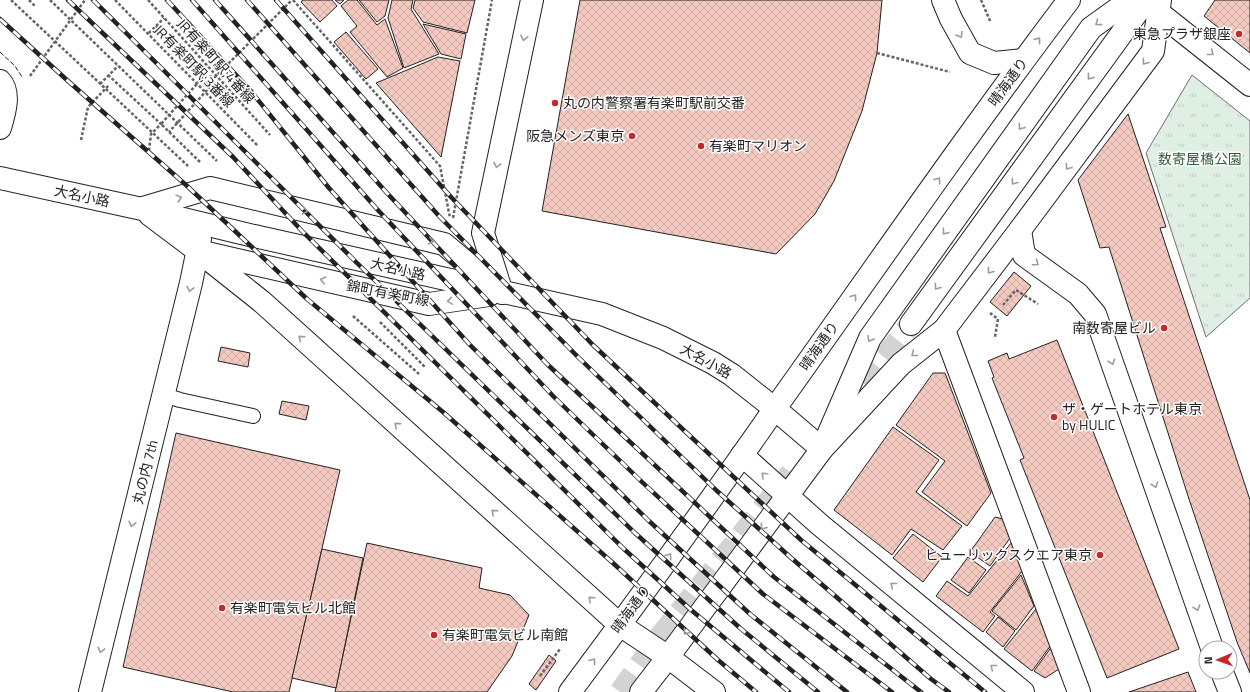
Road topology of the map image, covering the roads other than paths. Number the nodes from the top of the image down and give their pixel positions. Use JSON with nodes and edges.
{"nodes":[{"id":1,"x":532,"y":0,"type":"edge"},
{"id":2,"x":943,"y":0,"type":"edge"},
{"id":3,"x":1069,"y":0,"type":"edge"},
{"id":4,"x":1130,"y":0,"type":"edge"},
{"id":5,"x":1155,"y":4,"type":"edge"},
{"id":6,"x":1023,"y":60,"type":"junction"},
{"id":7,"x":0,"y":81,"type":"edge"},
{"id":8,"x":1250,"y":85,"type":"edge"},
{"id":9,"x":0,"y":128,"type":"edge"},
{"id":10,"x":0,"y":178,"type":"edge"},
{"id":11,"x":142,"y":209,"type":"junction"},
{"id":12,"x":204,"y":224,"type":"junction"},
{"id":13,"x":1020,"y":230,"type":"junction"},
{"id":14,"x":198,"y":251,"type":"junction"},
{"id":15,"x":502,"y":293,"type":"junction"},
{"id":16,"x":911,"y":324,"type":"tunnel mouth"},
{"id":17,"x":944,"y":330,"type":"junction"},
{"id":18,"x":164,"y":395,"type":"junction"},
{"id":19,"x":775,"y":409,"type":"junction"},
{"id":20,"x":252,"y":416,"type":"dead end"},
{"id":21,"x":822,"y":449,"type":"junction"},
{"id":22,"x":742,"y":455,"type":"junction"},
{"id":23,"x":786,"y":496,"type":"junction"},
{"id":24,"x":620,"y":625,"type":"junction"},
{"id":25,"x":1209,"y":640,"type":"edge"},
{"id":26,"x":668,"y":657,"type":"junction"},
{"id":27,"x":1225,"y":680,"type":"edge"},
{"id":28,"x":90,"y":692,"type":"edge"},
{"id":29,"x":570,"y":692,"type":"edge"},
{"id":30,"x":641,"y":692,"type":"edge"},
{"id":31,"x":714,"y":692,"type":"edge"},
{"id":32,"x":1023,"y":692,"type":"edge"},
{"id":33,"x":1079,"y":692,"type":"edge"},
{"id":34,"x":1230,"y":692,"type":"edge"}],
"edges":[{"from":1,"to":15,"type":"main road","one_way":true},
{"from":2,"to":6,"type":"main road","one_way":true},
{"from":6,"to":3,"type":"main road","name":"晴海通り","one_way":true},
{"from":4,"to":21,"type":"main road","one_way":true},
{"from":5,"to":8,"type":"main road","one_way":true},
{"from":5,"to":13,"type":"main road","one_way":true},
{"from":5,"to":16,"type":"main road","one_way":true},
{"from":19,"to":6,"type":"main road","name":"晴海通り","one_way":true},
{"from":7,"to":9,"type":"main road"},
{"from":10,"to":11,"type":"main road","name":"大名小路"},
{"from":11,"to":12,"type":"main road","name":"大名小路"},
{"from":11,"to":14,"type":"main road","name":"錦町有楽町線"},
{"from":11,"to":15,"type":"main road","one_way":true},
{"from":12,"to":14,"type":"main road","name":"丸の内 7th"},
{"from":12,"to":15,"type":"main road","name":"大名小路"},
{"from":13,"to":17,"type":"main road","one_way":true},
{"from":13,"to":25,"type":"main road","one_way":true},
{"from":15,"to":14,"type":"main road","name":"錦町有楽町線","one_way":true},
{"from":14,"to":18,"type":"main road","name":"丸の内 7th","one_way":true},
{"from":24,"to":14,"type":"main road","one_way":true},
{"from":15,"to":19,"type":"main road","name":"大名小路"},
{"from":17,"to":21,"type":"main road","one_way":true},
{"from":17,"to":33,"type":"main road"},
{"from":18,"to":20,"type":"lane"},
{"from":18,"to":28,"type":"main road","name":"丸の内 7th","one_way":true},
{"from":19,"to":21,"type":"main road"},
{"from":19,"to":22,"type":"main road","name":"晴海通り"},
{"from":21,"to":23,"type":"main road"},
{"from":23,"to":22,"type":"main road","one_way":true},
{"from":24,"to":22,"type":"main road","name":"晴海通り","one_way":true},
{"from":23,"to":26,"type":"main road","one_way":true},
{"from":32,"to":23,"type":"main road","one_way":true},
{"from":24,"to":26,"type":"main road"},
{"from":29,"to":24,"type":"main road","name":"晴海通り","one_way":true},
{"from":26,"to":30,"type":"main road"},
{"from":26,"to":31,"type":"main road"},
{"from":27,"to":34,"type":"main road"}]}
